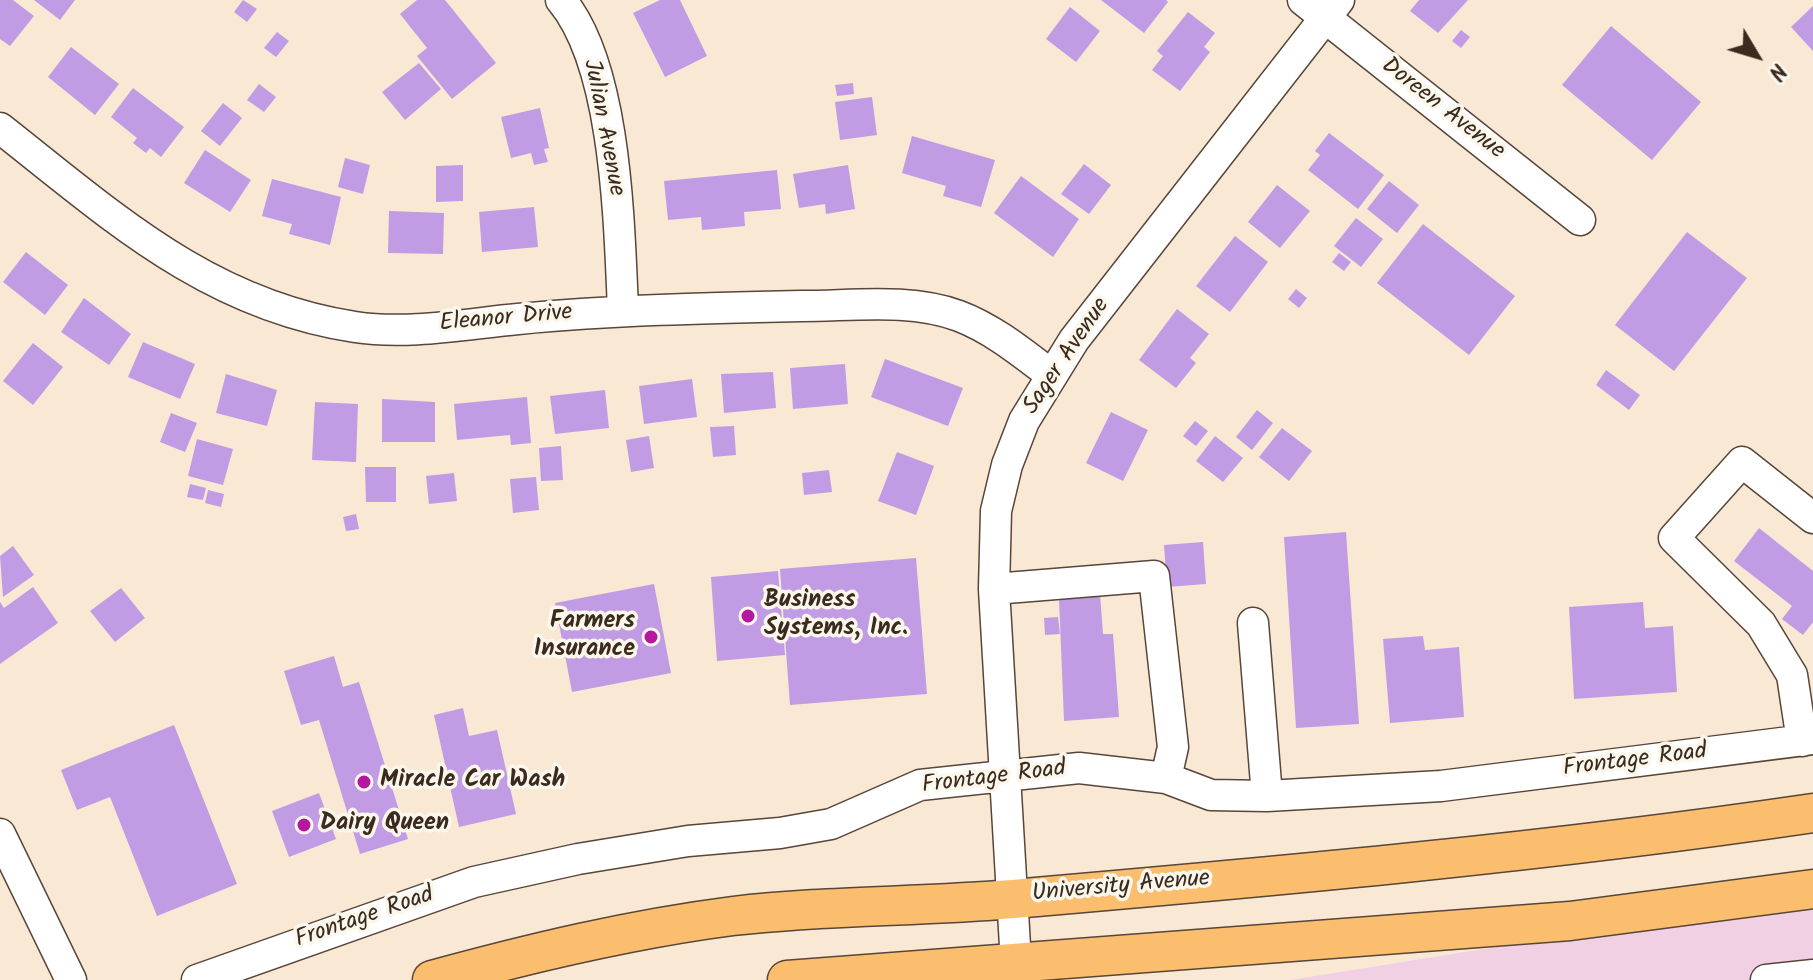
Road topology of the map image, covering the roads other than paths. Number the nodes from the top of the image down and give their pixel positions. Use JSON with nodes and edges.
{"nodes":[{"id":1,"x":561,"y":0,"type":"edge"},
{"id":2,"x":1323,"y":6,"type":"edge"},
{"id":3,"x":0,"y":128,"type":"edge"},
{"id":4,"x":1580,"y":220,"type":"dead end"},
{"id":5,"x":623,"y":309,"type":"junction"},
{"id":6,"x":1050,"y":374,"type":"junction"},
{"id":7,"x":1813,"y":518,"type":"edge"},
{"id":8,"x":994,"y":589,"type":"junction"},
{"id":9,"x":1253,"y":623,"type":"dead end"},
{"id":10,"x":1808,"y":740,"type":"edge"},
{"id":11,"x":1007,"y":773,"type":"junction"},
{"id":12,"x":1166,"y":778,"type":"junction"},
{"id":13,"x":1267,"y":796,"type":"junction"},
{"id":14,"x":1813,"y":813,"type":"edge"},
{"id":15,"x":0,"y":834,"type":"edge"},
{"id":16,"x":1813,"y":889,"type":"edge"},
{"id":17,"x":1010,"y":899,"type":"junction"},
{"id":18,"x":1016,"y":971,"type":"edge"},
{"id":19,"x":1813,"y":975,"type":"edge"},
{"id":20,"x":71,"y":980,"type":"edge"},
{"id":21,"x":197,"y":980,"type":"edge"},
{"id":22,"x":432,"y":980,"type":"edge"},
{"id":23,"x":787,"y":980,"type":"edge"},
{"id":24,"x":1766,"y":980,"type":"edge"}],
"edges":[{"from":1,"to":5,"type":"street","name":"Julian Avenue"},
{"from":2,"to":4,"type":"street","name":"Doreen Avenue"},
{"from":2,"to":6,"type":"street","name":"Sager Avenue"},
{"from":3,"to":5,"type":"street","name":"Eleanor Drive"},
{"from":5,"to":6,"type":"street","name":"Eleanor Drive"},
{"from":6,"to":8,"type":"street","name":"Sager Avenue"},
{"from":7,"to":10,"type":"street"},
{"from":8,"to":11,"type":"street","name":"Sager Avenue"},
{"from":8,"to":12,"type":"street"},
{"from":9,"to":13,"type":"street"},
{"from":10,"to":13,"type":"street","name":"Frontage Road"},
{"from":11,"to":12,"type":"street","name":"Frontage Road"},
{"from":11,"to":17,"type":"street","name":"Sager Avenue"},
{"from":11,"to":21,"type":"street","name":"Frontage Road"},
{"from":12,"to":13,"type":"street","name":"Frontage Road"},
{"from":14,"to":17,"type":"main road","name":"University Avenue"},
{"from":15,"to":20,"type":"street"},
{"from":16,"to":18,"type":"main road"},
{"from":17,"to":18,"type":"street","name":"Sager Avenue"},
{"from":17,"to":22,"type":"main road","name":"University Avenue"},
{"from":18,"to":23,"type":"main road"},
{"from":19,"to":24,"type":"street"}]}
